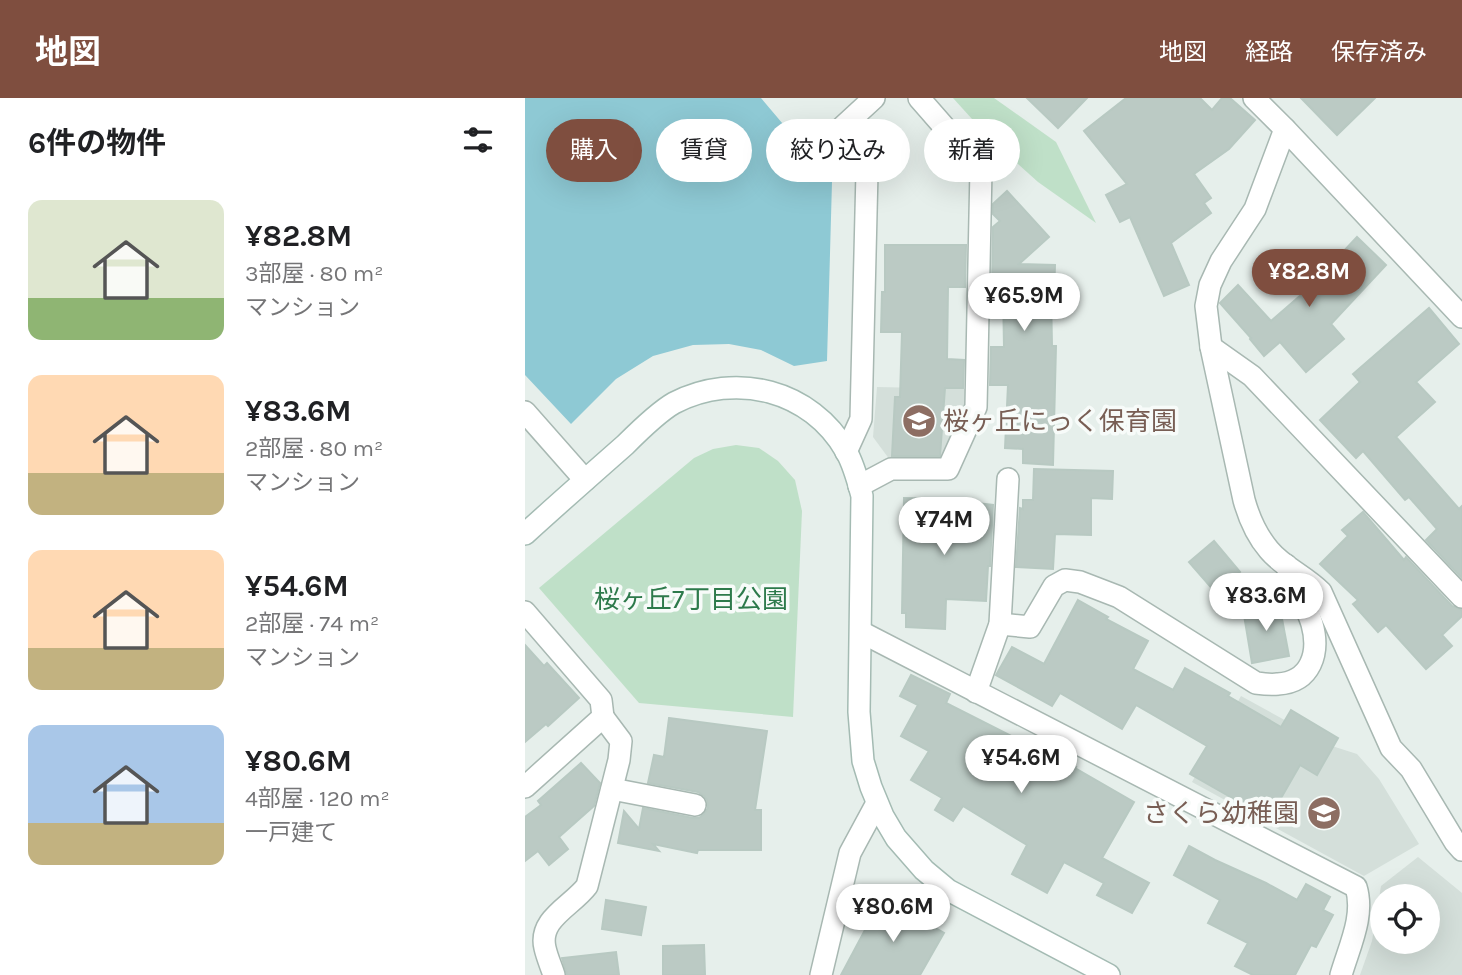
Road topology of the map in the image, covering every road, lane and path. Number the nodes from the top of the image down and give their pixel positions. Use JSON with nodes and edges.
{"nodes":[{"id":1,"x":874,"y":98,"type":"edge"},
{"id":2,"x":919,"y":98,"type":"edge"},
{"id":3,"x":1254,"y":98,"type":"edge"},
{"id":4,"x":1285,"y":129,"type":"junction"},
{"id":5,"x":1462,"y":317,"type":"edge"},
{"id":6,"x":1210,"y":347,"type":"junction"},
{"id":7,"x":525,"y":412,"type":"edge"},
{"id":8,"x":846,"y":452,"type":"junction"},
{"id":9,"x":1008,"y":479,"type":"dead end"},
{"id":10,"x":585,"y":480,"type":"junction"},
{"id":11,"x":859,"y":486,"type":"junction"},
{"id":12,"x":525,"y":534,"type":"edge"},
{"id":13,"x":1285,"y":564,"type":"junction"},
{"id":14,"x":1462,"y":597,"type":"edge"},
{"id":15,"x":525,"y":612,"type":"edge"},
{"id":16,"x":1000,"y":624,"type":"junction"},
{"id":17,"x":861,"y":632,"type":"junction"},
{"id":18,"x":977,"y":692,"type":"junction"},
{"id":19,"x":603,"y":717,"type":"junction"},
{"id":20,"x":525,"y":787,"type":"edge"},
{"id":21,"x":612,"y":789,"type":"junction"},
{"id":22,"x":877,"y":803,"type":"junction"},
{"id":23,"x":695,"y":805,"type":"dead end"},
{"id":24,"x":1462,"y":850,"type":"edge"},
{"id":25,"x":554,"y":975,"type":"edge"},
{"id":26,"x":821,"y":975,"type":"edge"},
{"id":27,"x":1109,"y":975,"type":"edge"},
{"id":28,"x":1341,"y":975,"type":"edge"}],
"edges":[{"from":1,"to":8,"type":"street"},
{"from":2,"to":11,"type":"street"},
{"from":3,"to":4,"type":"street"},
{"from":4,"to":5,"type":"street"},
{"from":4,"to":6,"type":"street"},
{"from":6,"to":13,"type":"street"},
{"from":6,"to":14,"type":"street"},
{"from":7,"to":10,"type":"street"},
{"from":8,"to":10,"type":"street"},
{"from":8,"to":11,"type":"street"},
{"from":9,"to":16,"type":"street"},
{"from":10,"to":12,"type":"street"},
{"from":11,"to":17,"type":"street"},
{"from":13,"to":16,"type":"street"},
{"from":13,"to":24,"type":"street"},
{"from":15,"to":19,"type":"street"},
{"from":16,"to":18,"type":"street"},
{"from":17,"to":18,"type":"street"},
{"from":17,"to":22,"type":"street"},
{"from":18,"to":28,"type":"street"},
{"from":19,"to":20,"type":"street"},
{"from":19,"to":21,"type":"street"},
{"from":21,"to":23,"type":"street"},
{"from":21,"to":25,"type":"street"},
{"from":22,"to":26,"type":"street"},
{"from":22,"to":27,"type":"street"}]}
